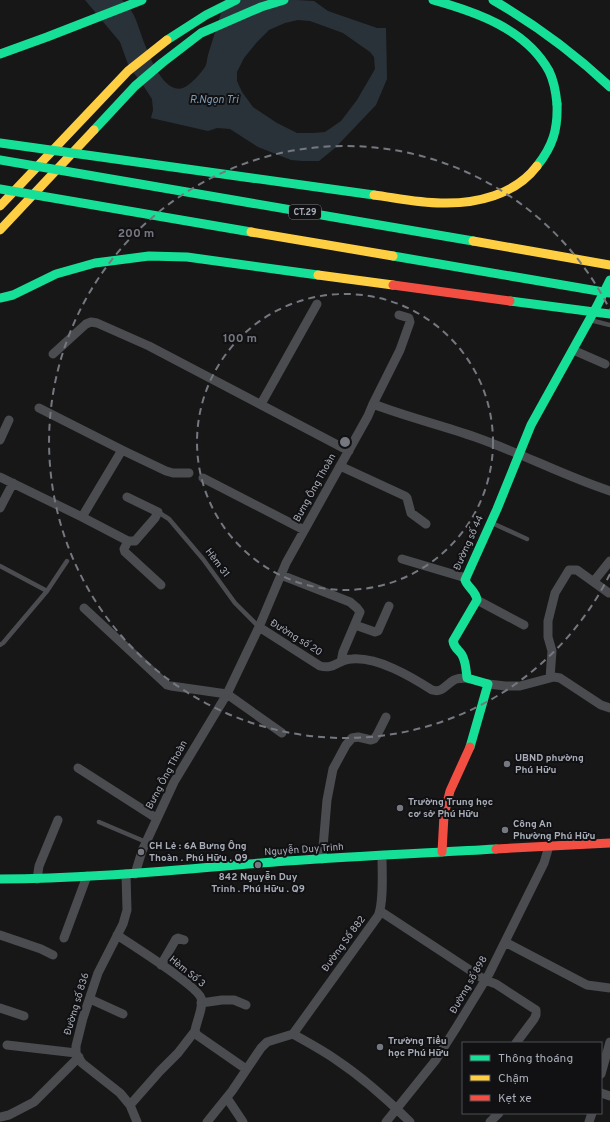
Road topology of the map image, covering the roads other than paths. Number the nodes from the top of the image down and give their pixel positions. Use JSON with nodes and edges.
{"nodes":[{"id":1,"x":142,"y":0,"type":"edge"},
{"id":2,"x":236,"y":0,"type":"edge"},
{"id":3,"x":284,"y":0,"type":"edge"},
{"id":4,"x":433,"y":0,"type":"edge"},
{"id":5,"x":493,"y":0,"type":"edge"},
{"id":6,"x":0,"y":54,"type":"edge"},
{"id":7,"x":610,"y":87,"type":"edge"},
{"id":8,"x":0,"y":143,"type":"edge"},
{"id":9,"x":0,"y":160,"type":"edge"},
{"id":10,"x":0,"y":189,"type":"edge"},
{"id":11,"x":0,"y":206,"type":"edge"},
{"id":12,"x":0,"y":230,"type":"edge"},
{"id":13,"x":610,"y":265,"type":"edge"},
{"id":14,"x":610,"y":280,"type":"edge"},
{"id":15,"x":610,"y":293,"type":"edge"},
{"id":16,"x":13,"y":294,"type":"junction"},
{"id":17,"x":0,"y":298,"type":"edge"},
{"id":18,"x":317,"y":304,"type":"dead end"},
{"id":19,"x":0,"y":308,"type":"edge"},
{"id":20,"x":610,"y":314,"type":"edge"},
{"id":21,"x":399,"y":315,"type":"dead end"},
{"id":22,"x":590,"y":320,"type":"junction"},
{"id":23,"x":610,"y":325,"type":"edge"},
{"id":24,"x":573,"y":350,"type":"junction"},
{"id":25,"x":53,"y":354,"type":"dead end"},
{"id":26,"x":605,"y":364,"type":"dead end"},
{"id":27,"x":261,"y":404,"type":"junction"},
{"id":28,"x":374,"y":404,"type":"junction"},
{"id":29,"x":39,"y":408,"type":"dead end"},
{"id":30,"x":9,"y":420,"type":"dead end"},
{"id":31,"x":0,"y":440,"type":"edge"},
{"id":32,"x":122,"y":450,"type":"junction"},
{"id":33,"x":348,"y":451,"type":"junction"},
{"id":34,"x":518,"y":454,"type":"junction"},
{"id":35,"x":340,"y":466,"type":"junction"},
{"id":36,"x":189,"y":473,"type":"dead end"},
{"id":37,"x":1,"y":476,"type":"edge"},
{"id":38,"x":203,"y":478,"type":"dead end"},
{"id":39,"x":13,"y":484,"type":"junction"},
{"id":40,"x":610,"y":491,"type":"edge"},
{"id":41,"x":127,"y":497,"type":"dead end"},
{"id":42,"x":0,"y":508,"type":"edge"},
{"id":43,"x":158,"y":512,"type":"junction"},
{"id":44,"x":82,"y":517,"type":"junction"},
{"id":45,"x":491,"y":522,"type":"junction"},
{"id":46,"x":426,"y":524,"type":"dead end"},
{"id":47,"x":304,"y":530,"type":"junction"},
{"id":48,"x":527,"y":539,"type":"dead end"},
{"id":49,"x":128,"y":541,"type":"junction"},
{"id":50,"x":402,"y":559,"type":"dead end"},
{"id":51,"x":67,"y":561,"type":"dead end"},
{"id":52,"x":610,"y":561,"type":"edge"},
{"id":53,"x":0,"y":566,"type":"edge"},
{"id":54,"x":281,"y":575,"type":"junction"},
{"id":55,"x":466,"y":578,"type":"junction"},
{"id":56,"x":594,"y":581,"type":"junction"},
{"id":57,"x":161,"y":585,"type":"dead end"},
{"id":58,"x":47,"y":591,"type":"junction"},
{"id":59,"x":609,"y":593,"type":"edge"},
{"id":60,"x":477,"y":600,"type":"junction"},
{"id":61,"x":389,"y":606,"type":"dead end"},
{"id":62,"x":84,"y":608,"type":"dead end"},
{"id":63,"x":355,"y":624,"type":"junction"},
{"id":64,"x":524,"y":625,"type":"dead end"},
{"id":65,"x":259,"y":627,"type":"junction"},
{"id":66,"x":0,"y":644,"type":"edge"},
{"id":67,"x":341,"y":662,"type":"junction"},
{"id":68,"x":467,"y":678,"type":"junction"},
{"id":69,"x":550,"y":678,"type":"junction"},
{"id":70,"x":488,"y":684,"type":"junction"},
{"id":71,"x":227,"y":694,"type":"junction"},
{"id":72,"x":610,"y":708,"type":"edge"},
{"id":73,"x":386,"y":718,"type":"dead end"},
{"id":74,"x":282,"y":732,"type":"dead end"},
{"id":75,"x":78,"y":768,"type":"dead end"},
{"id":76,"x":156,"y":818,"type":"junction"},
{"id":77,"x":58,"y":820,"type":"dead end"},
{"id":78,"x":99,"y":822,"type":"dead end"},
{"id":79,"x":146,"y":842,"type":"junction"},
{"id":80,"x":610,"y":843,"type":"edge"},
{"id":81,"x":549,"y":846,"type":"junction"},
{"id":82,"x":442,"y":852,"type":"junction"},
{"id":83,"x":382,"y":856,"type":"junction"},
{"id":84,"x":322,"y":859,"type":"junction"},
{"id":85,"x":130,"y":874,"type":"junction"},
{"id":86,"x":87,"y":876,"type":"junction"},
{"id":87,"x":0,"y":879,"type":"edge"},
{"id":88,"x":37,"y":879,"type":"junction"},
{"id":89,"x":380,"y":911,"type":"junction"},
{"id":90,"x":0,"y":934,"type":"edge"},
{"id":91,"x":117,"y":935,"type":"junction"},
{"id":92,"x":64,"y":938,"type":"dead end"},
{"id":93,"x":184,"y":940,"type":"dead end"},
{"id":94,"x":505,"y":942,"type":"junction"},
{"id":95,"x":53,"y":955,"type":"dead end"},
{"id":96,"x":161,"y":965,"type":"junction"},
{"id":97,"x":485,"y":980,"type":"junction"},
{"id":98,"x":610,"y":988,"type":"edge"},
{"id":99,"x":90,"y":999,"type":"junction"},
{"id":100,"x":201,"y":1003,"type":"junction"},
{"id":101,"x":246,"y":1005,"type":"dead end"},
{"id":102,"x":0,"y":1008,"type":"edge"},
{"id":103,"x":123,"y":1014,"type":"dead end"},
{"id":104,"x":24,"y":1016,"type":"dead end"},
{"id":105,"x":195,"y":1031,"type":"junction"},
{"id":106,"x":293,"y":1034,"type":"junction"},
{"id":107,"x":517,"y":1042,"type":"edge"},
{"id":108,"x":610,"y":1042,"type":"edge"},
{"id":109,"x":8,"y":1045,"type":"dead end"},
{"id":110,"x":77,"y":1055,"type":"junction"},
{"id":111,"x":246,"y":1069,"type":"junction"},
{"id":112,"x":602,"y":1070,"type":"edge"},
{"id":113,"x":227,"y":1098,"type":"junction"},
{"id":114,"x":130,"y":1105,"type":"junction"},
{"id":115,"x":397,"y":1109,"type":"junction"},
{"id":116,"x":498,"y":1114,"type":"edge"},
{"id":117,"x":0,"y":1117,"type":"edge"},
{"id":118,"x":137,"y":1122,"type":"edge"},
{"id":119,"x":207,"y":1122,"type":"edge"},
{"id":120,"x":243,"y":1122,"type":"edge"},
{"id":121,"x":386,"y":1122,"type":"edge"},
{"id":122,"x":410,"y":1122,"type":"edge"},
{"id":123,"x":490,"y":1122,"type":"edge"}],
"edges":[{"from":1,"to":6,"type":"main road"},
{"from":2,"to":11,"type":"main road"},
{"from":3,"to":12,"type":"main road"},
{"from":4,"to":8,"type":"main road","bridge":true},
{"from":5,"to":7,"type":"main road"},
{"from":9,"to":13,"type":"main road","number":"CT.29","bridge":true},
{"from":10,"to":15,"type":"main road","bridge":true},
{"from":14,"to":22,"type":"main road"},
{"from":16,"to":17,"type":"main road"},
{"from":16,"to":19,"type":"main road"},
{"from":16,"to":20,"type":"main road","bridge":true},
{"from":18,"to":27,"type":"street"},
{"from":21,"to":28,"type":"street","name":"Bưng Ông Thoàn"},
{"from":22,"to":23,"type":"lane"},
{"from":22,"to":24,"type":"main road"},
{"from":24,"to":26,"type":"street"},
{"from":24,"to":34,"type":"main road"},
{"from":25,"to":27,"type":"street"},
{"from":27,"to":33,"type":"street"},
{"from":28,"to":33,"type":"street","name":"Bưng Ông Thoàn"},
{"from":28,"to":34,"type":"street"},
{"from":29,"to":32,"type":"street"},
{"from":30,"to":31,"type":"street"},
{"from":32,"to":36,"type":"street"},
{"from":32,"to":44,"type":"street"},
{"from":33,"to":35,"type":"street","name":"Bưng Ông Thoàn"},
{"from":34,"to":40,"type":"street"},
{"from":34,"to":45,"type":"main road","name":"Đường số 44"},
{"from":35,"to":46,"type":"street"},
{"from":35,"to":47,"type":"street","name":"Bưng Ông Thoàn"},
{"from":37,"to":39,"type":"street"},
{"from":38,"to":47,"type":"street"},
{"from":39,"to":42,"type":"street"},
{"from":39,"to":44,"type":"street"},
{"from":41,"to":43,"type":"street"},
{"from":43,"to":49,"type":"street"},
{"from":43,"to":65,"type":"lane","name":"Hèm 31"},
{"from":44,"to":49,"type":"street"},
{"from":45,"to":48,"type":"lane"},
{"from":45,"to":55,"type":"main road","name":"Đường số 44"},
{"from":47,"to":54,"type":"street","name":"Bưng Ông Thoàn"},
{"from":49,"to":57,"type":"street"},
{"from":50,"to":55,"type":"street"},
{"from":51,"to":58,"type":"lane"},
{"from":52,"to":56,"type":"street"},
{"from":53,"to":58,"type":"lane"},
{"from":54,"to":63,"type":"street"},
{"from":54,"to":65,"type":"street","name":"Bưng Ông Thoàn"},
{"from":55,"to":60,"type":"main road","name":"Đường số 44"},
{"from":56,"to":59,"type":"street"},
{"from":56,"to":69,"type":"street"},
{"from":58,"to":66,"type":"lane"},
{"from":60,"to":64,"type":"street"},
{"from":60,"to":68,"type":"main road"},
{"from":61,"to":63,"type":"street"},
{"from":62,"to":71,"type":"street"},
{"from":63,"to":67,"type":"street"},
{"from":65,"to":67,"type":"street","name":"Đường số 20"},
{"from":65,"to":71,"type":"street","name":"Bưng Ông Thoàn"},
{"from":67,"to":68,"type":"street","name":"Đường số 20"},
{"from":68,"to":70,"type":"main road"},
{"from":69,"to":70,"type":"street"},
{"from":69,"to":72,"type":"street"},
{"from":70,"to":82,"type":"main road"},
{"from":71,"to":74,"type":"street"},
{"from":71,"to":76,"type":"street","name":"Bưng Ông Thoàn"},
{"from":73,"to":84,"type":"street"},
{"from":75,"to":76,"type":"street"},
{"from":76,"to":79,"type":"street","name":"Bưng Ông Thoàn"},
{"from":77,"to":88,"type":"street"},
{"from":78,"to":79,"type":"lane"},
{"from":79,"to":85,"type":"street","name":"Bưng Ông Thoàn"},
{"from":80,"to":81,"type":"main road","name":"Nguyễn Duy Trinh"},
{"from":81,"to":82,"type":"main road","name":"Nguyễn Duy Trinh"},
{"from":81,"to":94,"type":"street","name":"Đường số 898"},
{"from":82,"to":83,"type":"main road","name":"Nguyễn Duy Trinh"},
{"from":83,"to":84,"type":"main road","name":"Nguyễn Duy Trinh"},
{"from":83,"to":89,"type":"street","name":"Đường Số 882"},
{"from":84,"to":85,"type":"main road","name":"Nguyễn Duy Trinh"},
{"from":85,"to":86,"type":"main road","name":"Nguyễn Duy Trinh"},
{"from":85,"to":91,"type":"street","name":"Đường số 836"},
{"from":86,"to":88,"type":"main road","name":"Nguyễn Duy Trinh"},
{"from":86,"to":92,"type":"street"},
{"from":87,"to":88,"type":"main road","name":"Nguyễn Duy Trinh"},
{"from":89,"to":97,"type":"street"},
{"from":89,"to":106,"type":"street","name":"Đường Số 882"},
{"from":90,"to":95,"type":"street"},
{"from":91,"to":96,"type":"street","name":"Hèm Số 3"},
{"from":91,"to":99,"type":"street","name":"Đường số 836"},
{"from":93,"to":96,"type":"street"},
{"from":94,"to":97,"type":"street","name":"Đường số 898"},
{"from":94,"to":98,"type":"street"},
{"from":96,"to":100,"type":"street","name":"Hèm Số 3"},
{"from":97,"to":107,"type":"street"},
{"from":97,"to":115,"type":"street","name":"Đường số 898"},
{"from":99,"to":103,"type":"street"},
{"from":99,"to":110,"type":"street","name":"Đường số 836"},
{"from":100,"to":101,"type":"street"},
{"from":100,"to":105,"type":"street","name":"Hèm Số 3"},
{"from":102,"to":104,"type":"street"},
{"from":105,"to":111,"type":"street"},
{"from":105,"to":114,"type":"street"},
{"from":106,"to":111,"type":"street"},
{"from":106,"to":115,"type":"street"},
{"from":108,"to":112,"type":"street"},
{"from":109,"to":110,"type":"street"},
{"from":110,"to":114,"type":"street"},
{"from":110,"to":117,"type":"street"},
{"from":111,"to":113,"type":"street"},
{"from":113,"to":119,"type":"street"},
{"from":113,"to":120,"type":"street"},
{"from":114,"to":118,"type":"street"},
{"from":115,"to":121,"type":"street","name":"Đường số 898"},
{"from":115,"to":122,"type":"street"},
{"from":116,"to":123,"type":"street"}]}
